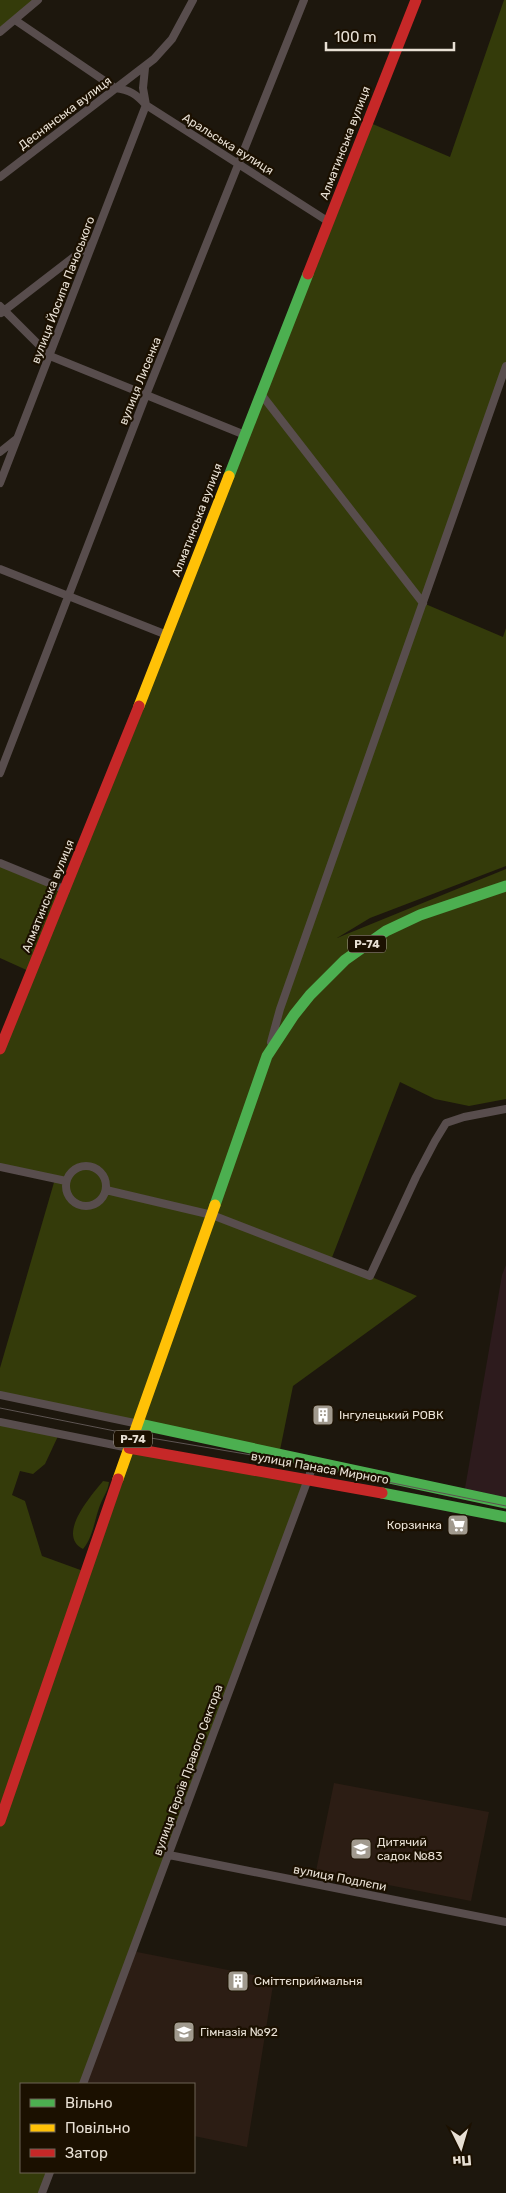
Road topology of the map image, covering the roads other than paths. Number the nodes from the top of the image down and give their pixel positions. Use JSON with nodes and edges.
{"nodes":[{"id":1,"x":38,"y":0,"type":"edge"},
{"id":2,"x":193,"y":0,"type":"edge"},
{"id":3,"x":304,"y":0,"type":"edge"},
{"id":4,"x":416,"y":0,"type":"edge"},
{"id":5,"x":15,"y":20,"type":"junction"},
{"id":6,"x":0,"y":32,"type":"edge"},
{"id":7,"x":144,"y":68,"type":"junction"},
{"id":8,"x":115,"y":88,"type":"junction"},
{"id":9,"x":146,"y":105,"type":"junction"},
{"id":10,"x":240,"y":165,"type":"junction"},
{"id":11,"x":0,"y":177,"type":"edge"},
{"id":12,"x":329,"y":222,"type":"junction"},
{"id":13,"x":94,"y":241,"type":"junction"},
{"id":14,"x":1,"y":310,"type":"edge"},
{"id":15,"x":50,"y":356,"type":"junction"},
{"id":16,"x":506,"y":366,"type":"edge"},
{"id":17,"x":261,"y":394,"type":"junction"},
{"id":18,"x":146,"y":395,"type":"junction"},
{"id":19,"x":245,"y":435,"type":"junction"},
{"id":20,"x":16,"y":439,"type":"junction"},
{"id":21,"x":0,"y":452,"type":"edge"},
{"id":22,"x":0,"y":483,"type":"edge"},
{"id":23,"x":0,"y":569,"type":"edge"},
{"id":24,"x":67,"y":597,"type":"junction"},
{"id":25,"x":423,"y":603,"type":"junction"},
{"id":26,"x":167,"y":635,"type":"junction"},
{"id":27,"x":0,"y":773,"type":"edge"},
{"id":28,"x":0,"y":863,"type":"edge"},
{"id":29,"x":506,"y":886,"type":"edge"},
{"id":30,"x":66,"y":890,"type":"junction"},
{"id":31,"x":0,"y":1049,"type":"edge"},
{"id":32,"x":267,"y":1056,"type":"junction"},
{"id":33,"x":506,"y":1109,"type":"edge"},
{"id":34,"x":0,"y":1167,"type":"edge"},
{"id":35,"x":66,"y":1181,"type":"junction"},
{"id":36,"x":106,"y":1190,"type":"junction"},
{"id":37,"x":212,"y":1216,"type":"junction"},
{"id":38,"x":0,"y":1395,"type":"edge"},
{"id":39,"x":0,"y":1422,"type":"edge"},
{"id":40,"x":139,"y":1424,"type":"junction"},
{"id":41,"x":130,"y":1448,"type":"junction"},
{"id":42,"x":314,"y":1463,"type":"junction"},
{"id":43,"x":308,"y":1479,"type":"junction"},
{"id":44,"x":506,"y":1503,"type":"edge"},
{"id":45,"x":506,"y":1517,"type":"edge"},
{"id":46,"x":0,"y":1821,"type":"edge"},
{"id":47,"x":169,"y":1855,"type":"junction"},
{"id":48,"x":506,"y":1922,"type":"edge"},
{"id":49,"x":83,"y":2083,"type":"edge"},
{"id":50,"x":50,"y":2173,"type":"edge"},
{"id":51,"x":42,"y":2193,"type":"edge"}],
"edges":[{"from":1,"to":5,"type":"street"},
{"from":2,"to":7,"type":"street"},
{"from":3,"to":10,"type":"street","name":"вулиця Лисенка"},
{"from":4,"to":12,"type":"main road","name":"Алматинська вулиця"},
{"from":5,"to":6,"type":"street"},
{"from":5,"to":8,"type":"street","name":"Аральська вулиця"},
{"from":7,"to":8,"type":"street","name":"Деснянська вулиця"},
{"from":7,"to":9,"type":"street"},
{"from":8,"to":9,"type":"street","name":"Аральська вулиця"},
{"from":8,"to":11,"type":"street","name":"Деснянська вулиця"},
{"from":9,"to":10,"type":"street","name":"Аральська вулиця"},
{"from":9,"to":13,"type":"street","name":"вулиця Йосипа Пачоського"},
{"from":10,"to":12,"type":"street","name":"Аральська вулиця"},
{"from":10,"to":18,"type":"street","name":"вулиця Лисенка"},
{"from":12,"to":17,"type":"main road","name":"Алматинська вулиця"},
{"from":13,"to":14,"type":"street"},
{"from":13,"to":15,"type":"street","name":"вулиця Йосипа Пачоського"},
{"from":14,"to":15,"type":"street"},
{"from":15,"to":18,"type":"street"},
{"from":15,"to":20,"type":"street","name":"вулиця Йосипа Пачоського"},
{"from":16,"to":25,"type":"street"},
{"from":17,"to":19,"type":"main road","name":"Алматинська вулиця"},
{"from":17,"to":25,"type":"street"},
{"from":18,"to":19,"type":"street"},
{"from":18,"to":24,"type":"street","name":"вулиця Лисенка"},
{"from":19,"to":26,"type":"main road","name":"Алматинська вулиця"},
{"from":20,"to":21,"type":"street"},
{"from":20,"to":22,"type":"street","name":"вулиця Йосипа Пачоського"},
{"from":23,"to":24,"type":"street"},
{"from":24,"to":26,"type":"street"},
{"from":24,"to":27,"type":"street","name":"вулиця Лисенка"},
{"from":25,"to":32,"type":"street"},
{"from":26,"to":30,"type":"main road","name":"Алматинська вулиця"},
{"from":28,"to":30,"type":"street"},
{"from":29,"to":32,"type":"main road","number":"Р-74"},
{"from":30,"to":31,"type":"main road","name":"Алматинська вулиця"},
{"from":32,"to":37,"type":"main road","number":"Р-74"},
{"from":33,"to":37,"type":"street"},
{"from":34,"to":35,"type":"street"},
{"from":35,"to":36,"type":"street"},
{"from":35,"to":36,"type":"street"},
{"from":36,"to":37,"type":"street"},
{"from":37,"to":40,"type":"main road","number":"Р-74"},
{"from":38,"to":40,"type":"street"},
{"from":39,"to":41,"type":"street"},
{"from":40,"to":41,"type":"main road","number":"Р-74"},
{"from":40,"to":42,"type":"main road","name":"вулиця Панаса Мирного"},
{"from":41,"to":43,"type":"main road","name":"вулиця Панаса Мирного"},
{"from":41,"to":46,"type":"main road","number":"Р-74"},
{"from":42,"to":43,"type":"street","name":"вулиця Героїв Правого Сектора"},
{"from":42,"to":44,"type":"main road","name":"вулиця Панаса Мирного"},
{"from":43,"to":45,"type":"main road","name":"вулиця Панаса Мирного"},
{"from":43,"to":47,"type":"street","name":"вулиця Героїв Правого Сектора"},
{"from":47,"to":48,"type":"street","name":"вулиця Подлєпи"},
{"from":47,"to":49,"type":"street","name":"вулиця Героїв Правого Сектора"},
{"from":50,"to":51,"type":"street"}]}
